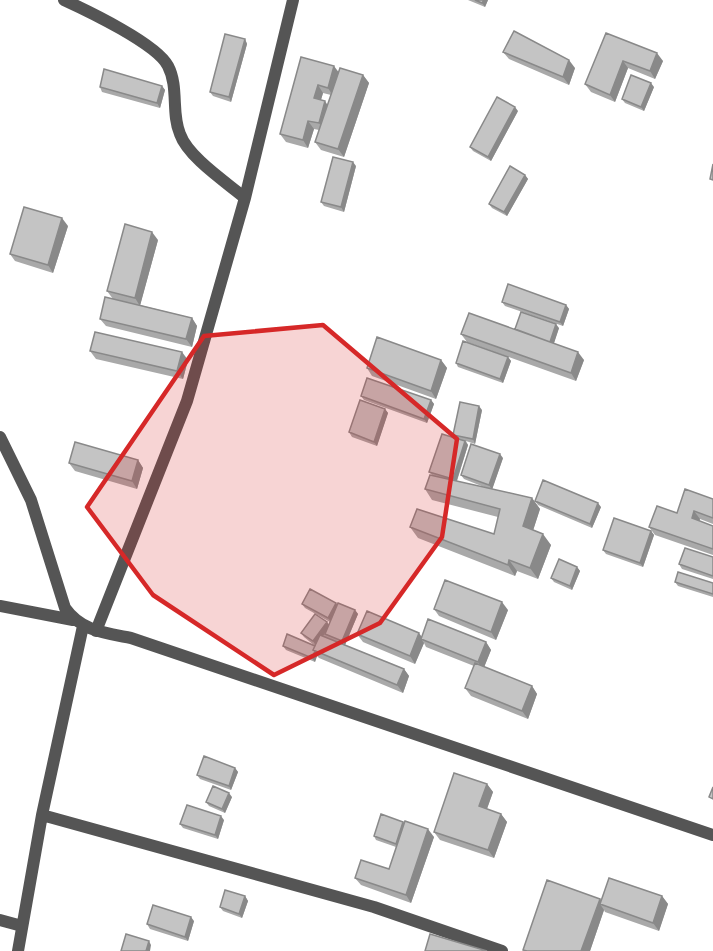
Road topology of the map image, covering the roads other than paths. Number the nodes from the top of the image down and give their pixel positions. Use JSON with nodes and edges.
{"nodes":[{"id":1,"x":64,"y":0,"type":"edge"},
{"id":2,"x":293,"y":0,"type":"edge"},
{"id":3,"x":245,"y":198,"type":"junction"},
{"id":4,"x":0,"y":437,"type":"edge"},
{"id":5,"x":0,"y":606,"type":"edge"},
{"id":6,"x":78,"y":623,"type":"junction"},
{"id":7,"x":96,"y":631,"type":"junction"},
{"id":8,"x":42,"y":814,"type":"junction"},
{"id":9,"x":713,"y":835,"type":"edge"},
{"id":10,"x":0,"y":920,"type":"edge"},
{"id":11,"x":22,"y":926,"type":"junction"},
{"id":12,"x":18,"y":951,"type":"edge"},
{"id":13,"x":502,"y":951,"type":"edge"}],
"edges":[{"from":1,"to":3,"type":"street"},
{"from":2,"to":3,"type":"street"},
{"from":3,"to":7,"type":"street"},
{"from":4,"to":6,"type":"street"},
{"from":5,"to":6,"type":"street"},
{"from":6,"to":7,"type":"street"},
{"from":6,"to":8,"type":"street"},
{"from":7,"to":9,"type":"street"},
{"from":8,"to":11,"type":"street"},
{"from":8,"to":13,"type":"street"},
{"from":10,"to":11,"type":"street"},
{"from":11,"to":12,"type":"street"}]}
